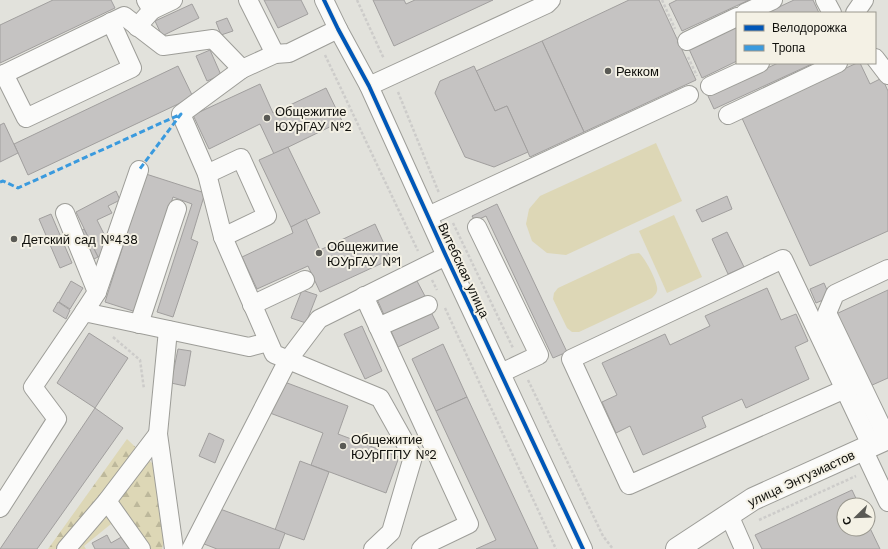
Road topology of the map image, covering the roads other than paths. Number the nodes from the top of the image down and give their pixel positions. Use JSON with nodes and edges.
{"nodes":[{"id":1,"x":173,"y":0,"type":"edge"},
{"id":2,"x":248,"y":0,"type":"edge"},
{"id":3,"x":324,"y":0,"type":"edge"},
{"id":4,"x":551,"y":0,"type":"edge"},
{"id":5,"x":773,"y":0,"type":"edge"},
{"id":6,"x":825,"y":0,"type":"edge"},
{"id":7,"x":864,"y":0,"type":"edge"},
{"id":8,"x":149,"y":5,"type":"edge"},
{"id":9,"x":748,"y":12,"type":"edge"},
{"id":10,"x":831,"y":12,"type":"edge"},
{"id":11,"x":856,"y":12,"type":"edge"},
{"id":12,"x":736,"y":17,"type":"edge"},
{"id":13,"x":111,"y":22,"type":"junction"},
{"id":14,"x":137,"y":27,"type":"junction"},
{"id":15,"x":338,"y":30,"type":"junction"},
{"id":16,"x":686,"y":41,"type":"dead end"},
{"id":17,"x":275,"y":54,"type":"junction"},
{"id":18,"x":876,"y":59,"type":"edge"},
{"id":19,"x":758,"y":64,"type":"edge"},
{"id":20,"x":836,"y":64,"type":"edge"},
{"id":21,"x":242,"y":69,"type":"junction"},
{"id":22,"x":2,"y":75,"type":"edge"},
{"id":23,"x":888,"y":75,"type":"edge"},
{"id":24,"x":369,"y":86,"type":"junction"},
{"id":25,"x":710,"y":86,"type":"dead end"},
{"id":26,"x":689,"y":95,"type":"dead end"},
{"id":27,"x":728,"y":115,"type":"dead end"},
{"id":28,"x":139,"y":170,"type":"dead end"},
{"id":29,"x":207,"y":174,"type":"junction"},
{"id":30,"x":177,"y":209,"type":"dead end"},
{"id":31,"x":65,"y":214,"type":"dead end"},
{"id":32,"x":428,"y":216,"type":"junction"},
{"id":33,"x":477,"y":227,"type":"dead end"},
{"id":34,"x":223,"y":237,"type":"junction"},
{"id":35,"x":446,"y":256,"type":"junction"},
{"id":36,"x":888,"y":269,"type":"edge"},
{"id":37,"x":305,"y":280,"type":"dead end"},
{"id":38,"x":96,"y":292,"type":"junction"},
{"id":39,"x":364,"y":296,"type":"junction"},
{"id":40,"x":252,"y":305,"type":"junction"},
{"id":41,"x":428,"y":305,"type":"dead end"},
{"id":42,"x":84,"y":312,"type":"junction"},
{"id":43,"x":139,"y":324,"type":"junction"},
{"id":44,"x":378,"y":327,"type":"junction"},
{"id":45,"x":168,"y":330,"type":"junction"},
{"id":46,"x":268,"y":342,"type":"junction"},
{"id":47,"x":288,"y":360,"type":"junction"},
{"id":48,"x":500,"y":373,"type":"junction"},
{"id":49,"x":845,"y":390,"type":"junction"},
{"id":50,"x":158,"y":434,"type":"junction"},
{"id":51,"x":876,"y":448,"type":"edge"},
{"id":52,"x":107,"y":501,"type":"junction"},
{"id":53,"x":888,"y":502,"type":"edge"},
{"id":54,"x":0,"y":508,"type":"edge"},
{"id":55,"x":729,"y":515,"type":"junction"},
{"id":56,"x":742,"y":544,"type":"edge"},
{"id":57,"x":66,"y":549,"type":"edge"},
{"id":58,"x":141,"y":549,"type":"edge"},
{"id":59,"x":174,"y":549,"type":"edge"},
{"id":60,"x":191,"y":549,"type":"edge"},
{"id":61,"x":373,"y":549,"type":"edge"},
{"id":62,"x":421,"y":549,"type":"edge"},
{"id":63,"x":583,"y":549,"type":"edge"},
{"id":64,"x":677,"y":549,"type":"edge"}],
"edges":[{"from":1,"to":8,"type":"street"},
{"from":2,"to":17,"type":"street"},
{"from":3,"to":15,"type":"street","name":"Витебская улица"},
{"from":4,"to":24,"type":"street"},
{"from":5,"to":9,"type":"street"},
{"from":6,"to":10,"type":"street"},
{"from":7,"to":11,"type":"street"},
{"from":8,"to":14,"type":"street"},
{"from":12,"to":16,"type":"street"},
{"from":13,"to":14,"type":"street"},
{"from":13,"to":22,"type":"street"},
{"from":13,"to":22,"type":"street"},
{"from":14,"to":21,"type":"street"},
{"from":15,"to":17,"type":"street"},
{"from":15,"to":24,"type":"street","name":"Витебская улица"},
{"from":17,"to":21,"type":"street"},
{"from":18,"to":23,"type":"street"},
{"from":19,"to":25,"type":"street"},
{"from":20,"to":27,"type":"street"},
{"from":21,"to":29,"type":"street"},
{"from":24,"to":32,"type":"street","name":"Витебская улица"},
{"from":26,"to":32,"type":"street"},
{"from":28,"to":38,"type":"street"},
{"from":29,"to":34,"type":"street"},
{"from":29,"to":34,"type":"street"},
{"from":30,"to":43,"type":"street"},
{"from":31,"to":38,"type":"street"},
{"from":32,"to":35,"type":"street","name":"Витебская улица"},
{"from":33,"to":48,"type":"street"},
{"from":34,"to":40,"type":"street"},
{"from":35,"to":39,"type":"street"},
{"from":35,"to":48,"type":"street","name":"Витебская улица"},
{"from":36,"to":51,"type":"street"},
{"from":37,"to":40,"type":"street"},
{"from":38,"to":42,"type":"street"},
{"from":39,"to":44,"type":"street"},
{"from":39,"to":47,"type":"street"},
{"from":40,"to":46,"type":"street"},
{"from":41,"to":44,"type":"street"},
{"from":42,"to":43,"type":"street"},
{"from":42,"to":54,"type":"street"},
{"from":43,"to":45,"type":"street"},
{"from":44,"to":62,"type":"street"},
{"from":45,"to":46,"type":"street"},
{"from":45,"to":50,"type":"street"},
{"from":46,"to":47,"type":"street"},
{"from":47,"to":60,"type":"street"},
{"from":47,"to":61,"type":"street"},
{"from":48,"to":63,"type":"street","name":"Витебская улица"},
{"from":49,"to":49,"type":"street"},
{"from":49,"to":51,"type":"street"},
{"from":50,"to":52,"type":"street"},
{"from":50,"to":59,"type":"street"},
{"from":51,"to":53,"type":"street"},
{"from":51,"to":55,"type":"main road","name":"улица Энтузиастов"},
{"from":52,"to":57,"type":"street"},
{"from":52,"to":58,"type":"street"},
{"from":55,"to":56,"type":"street"},
{"from":55,"to":64,"type":"main road","name":"улица Энтузиастов"}]}
